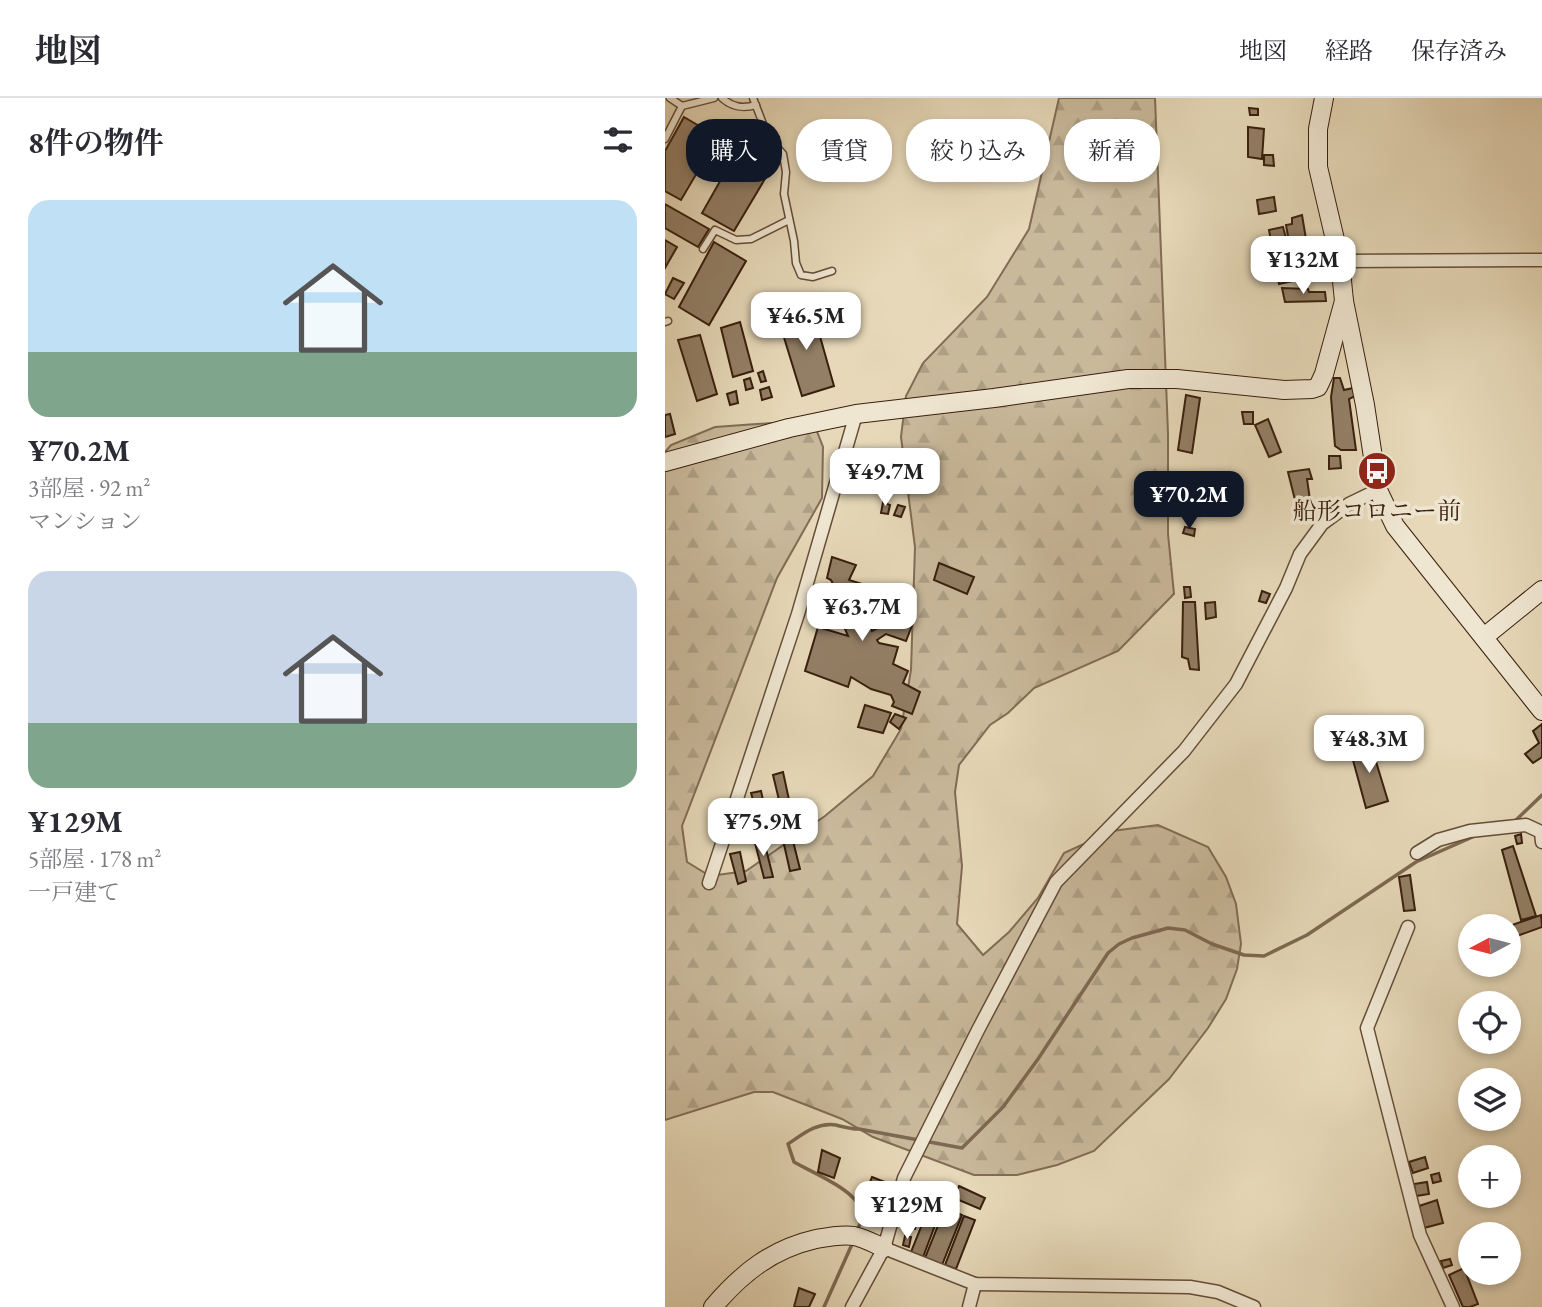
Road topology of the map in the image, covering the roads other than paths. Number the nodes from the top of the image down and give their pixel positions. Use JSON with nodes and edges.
{"nodes":[{"id":1,"x":670,"y":98,"type":"edge"},
{"id":2,"x":714,"y":98,"type":"edge"},
{"id":3,"x":722,"y":98,"type":"edge"},
{"id":4,"x":1324,"y":98,"type":"edge"},
{"id":5,"x":755,"y":102,"type":"edge"},
{"id":6,"x":682,"y":106,"type":"junction"},
{"id":7,"x":665,"y":139,"type":"edge"},
{"id":8,"x":789,"y":220,"type":"junction"},
{"id":9,"x":703,"y":249,"type":"dead end"},
{"id":10,"x":1542,"y":260,"type":"edge"},
{"id":11,"x":1340,"y":261,"type":"junction"},
{"id":12,"x":832,"y":271,"type":"dead end"},
{"id":13,"x":1344,"y":301,"type":"junction"},
{"id":14,"x":856,"y":414,"type":"junction"},
{"id":15,"x":665,"y":462,"type":"edge"},
{"id":16,"x":1378,"y":490,"type":"junction"},
{"id":17,"x":1542,"y":590,"type":"edge"},
{"id":18,"x":1484,"y":637,"type":"junction"},
{"id":19,"x":1542,"y":711,"type":"edge"},
{"id":20,"x":1542,"y":842,"type":"edge"},
{"id":21,"x":1417,"y":853,"type":"dead end"},
{"id":22,"x":709,"y":883,"type":"dead end"},
{"id":23,"x":1408,"y":927,"type":"dead end"},
{"id":24,"x":884,"y":1248,"type":"junction"},
{"id":25,"x":975,"y":1284,"type":"junction"},
{"id":26,"x":713,"y":1307,"type":"edge"},
{"id":27,"x":852,"y":1307,"type":"edge"},
{"id":28,"x":969,"y":1307,"type":"edge"},
{"id":29,"x":1254,"y":1307,"type":"edge"},
{"id":30,"x":1453,"y":1307,"type":"edge"}],
"edges":[{"from":1,"to":6,"type":"lane"},
{"from":2,"to":6,"type":"lane"},
{"from":3,"to":5,"type":"lane"},
{"from":4,"to":11,"type":"street"},
{"from":5,"to":8,"type":"lane"},
{"from":6,"to":7,"type":"lane"},
{"from":8,"to":9,"type":"lane"},
{"from":8,"to":12,"type":"lane"},
{"from":10,"to":11,"type":"street"},
{"from":11,"to":13,"type":"street"},
{"from":13,"to":14,"type":"street"},
{"from":13,"to":16,"type":"street"},
{"from":14,"to":15,"type":"street"},
{"from":14,"to":22,"type":"street"},
{"from":16,"to":18,"type":"street"},
{"from":16,"to":24,"type":"street"},
{"from":17,"to":18,"type":"street"},
{"from":18,"to":19,"type":"street"},
{"from":20,"to":21,"type":"street"},
{"from":23,"to":30,"type":"street"},
{"from":24,"to":25,"type":"street"},
{"from":24,"to":26,"type":"street"},
{"from":24,"to":27,"type":"street"},
{"from":25,"to":28,"type":"street"},
{"from":25,"to":29,"type":"street"}]}
